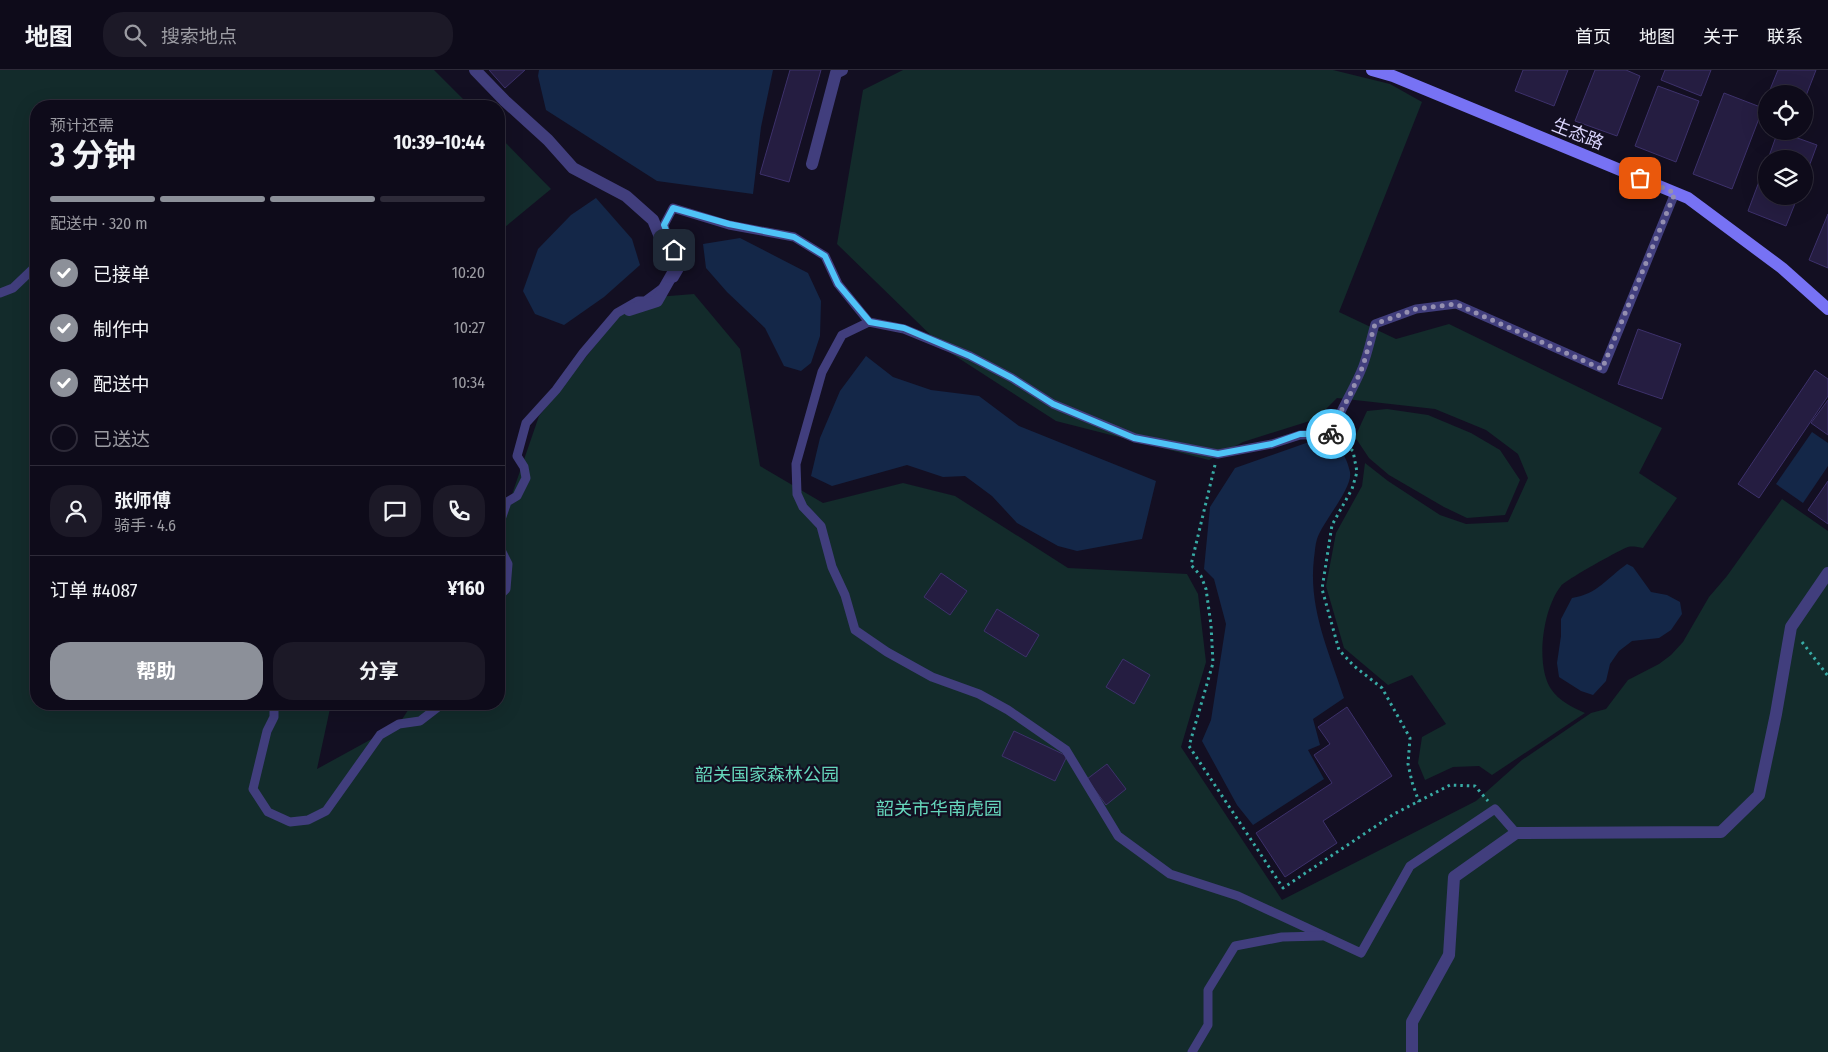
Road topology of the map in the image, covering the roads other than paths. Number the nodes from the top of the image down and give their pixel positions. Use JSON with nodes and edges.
{"nodes":[{"id":1,"x":475,"y":70,"type":"edge"},
{"id":2,"x":842,"y":70,"type":"edge"},
{"id":3,"x":1372,"y":70,"type":"edge"},
{"id":4,"x":504,"y":100,"type":"edge"},
{"id":5,"x":505,"y":101,"type":"edge"},
{"id":6,"x":812,"y":164,"type":"dead end"},
{"id":7,"x":1675,"y":193,"type":"junction"},
{"id":8,"x":30,"y":272,"type":"edge"},
{"id":9,"x":666,"y":286,"type":"junction"},
{"id":10,"x":0,"y":293,"type":"edge"},
{"id":11,"x":1828,"y":309,"type":"edge"},
{"id":12,"x":628,"y":310,"type":"dead end"},
{"id":13,"x":870,"y":322,"type":"junction"},
{"id":14,"x":505,"y":508,"type":"edge"},
{"id":15,"x":505,"y":558,"type":"edge"},
{"id":16,"x":1828,"y":573,"type":"edge"},
{"id":17,"x":505,"y":590,"type":"edge"},
{"id":18,"x":274,"y":710,"type":"edge"},
{"id":19,"x":434,"y":710,"type":"edge"},
{"id":20,"x":1516,"y":833,"type":"junction"},
{"id":21,"x":1325,"y":936,"type":"junction"},
{"id":22,"x":1192,"y":1052,"type":"edge"},
{"id":23,"x":1412,"y":1052,"type":"edge"}],
"edges":[{"from":1,"to":4,"type":"street"},
{"from":2,"to":6,"type":"street"},
{"from":3,"to":7,"type":"street","name":"生态路"},
{"from":5,"to":9,"type":"street"},
{"from":7,"to":11,"type":"street","name":"生态路"},
{"from":7,"to":13,"type":"lane"},
{"from":8,"to":10,"type":"lane"},
{"from":9,"to":12,"type":"street"},
{"from":9,"to":13,"type":"lane"},
{"from":9,"to":14,"type":"lane"},
{"from":13,"to":21,"type":"lane"},
{"from":15,"to":17,"type":"lane"},
{"from":16,"to":20,"type":"street"},
{"from":18,"to":19,"type":"lane"},
{"from":20,"to":21,"type":"lane"},
{"from":20,"to":23,"type":"street"},
{"from":21,"to":22,"type":"lane"}]}
